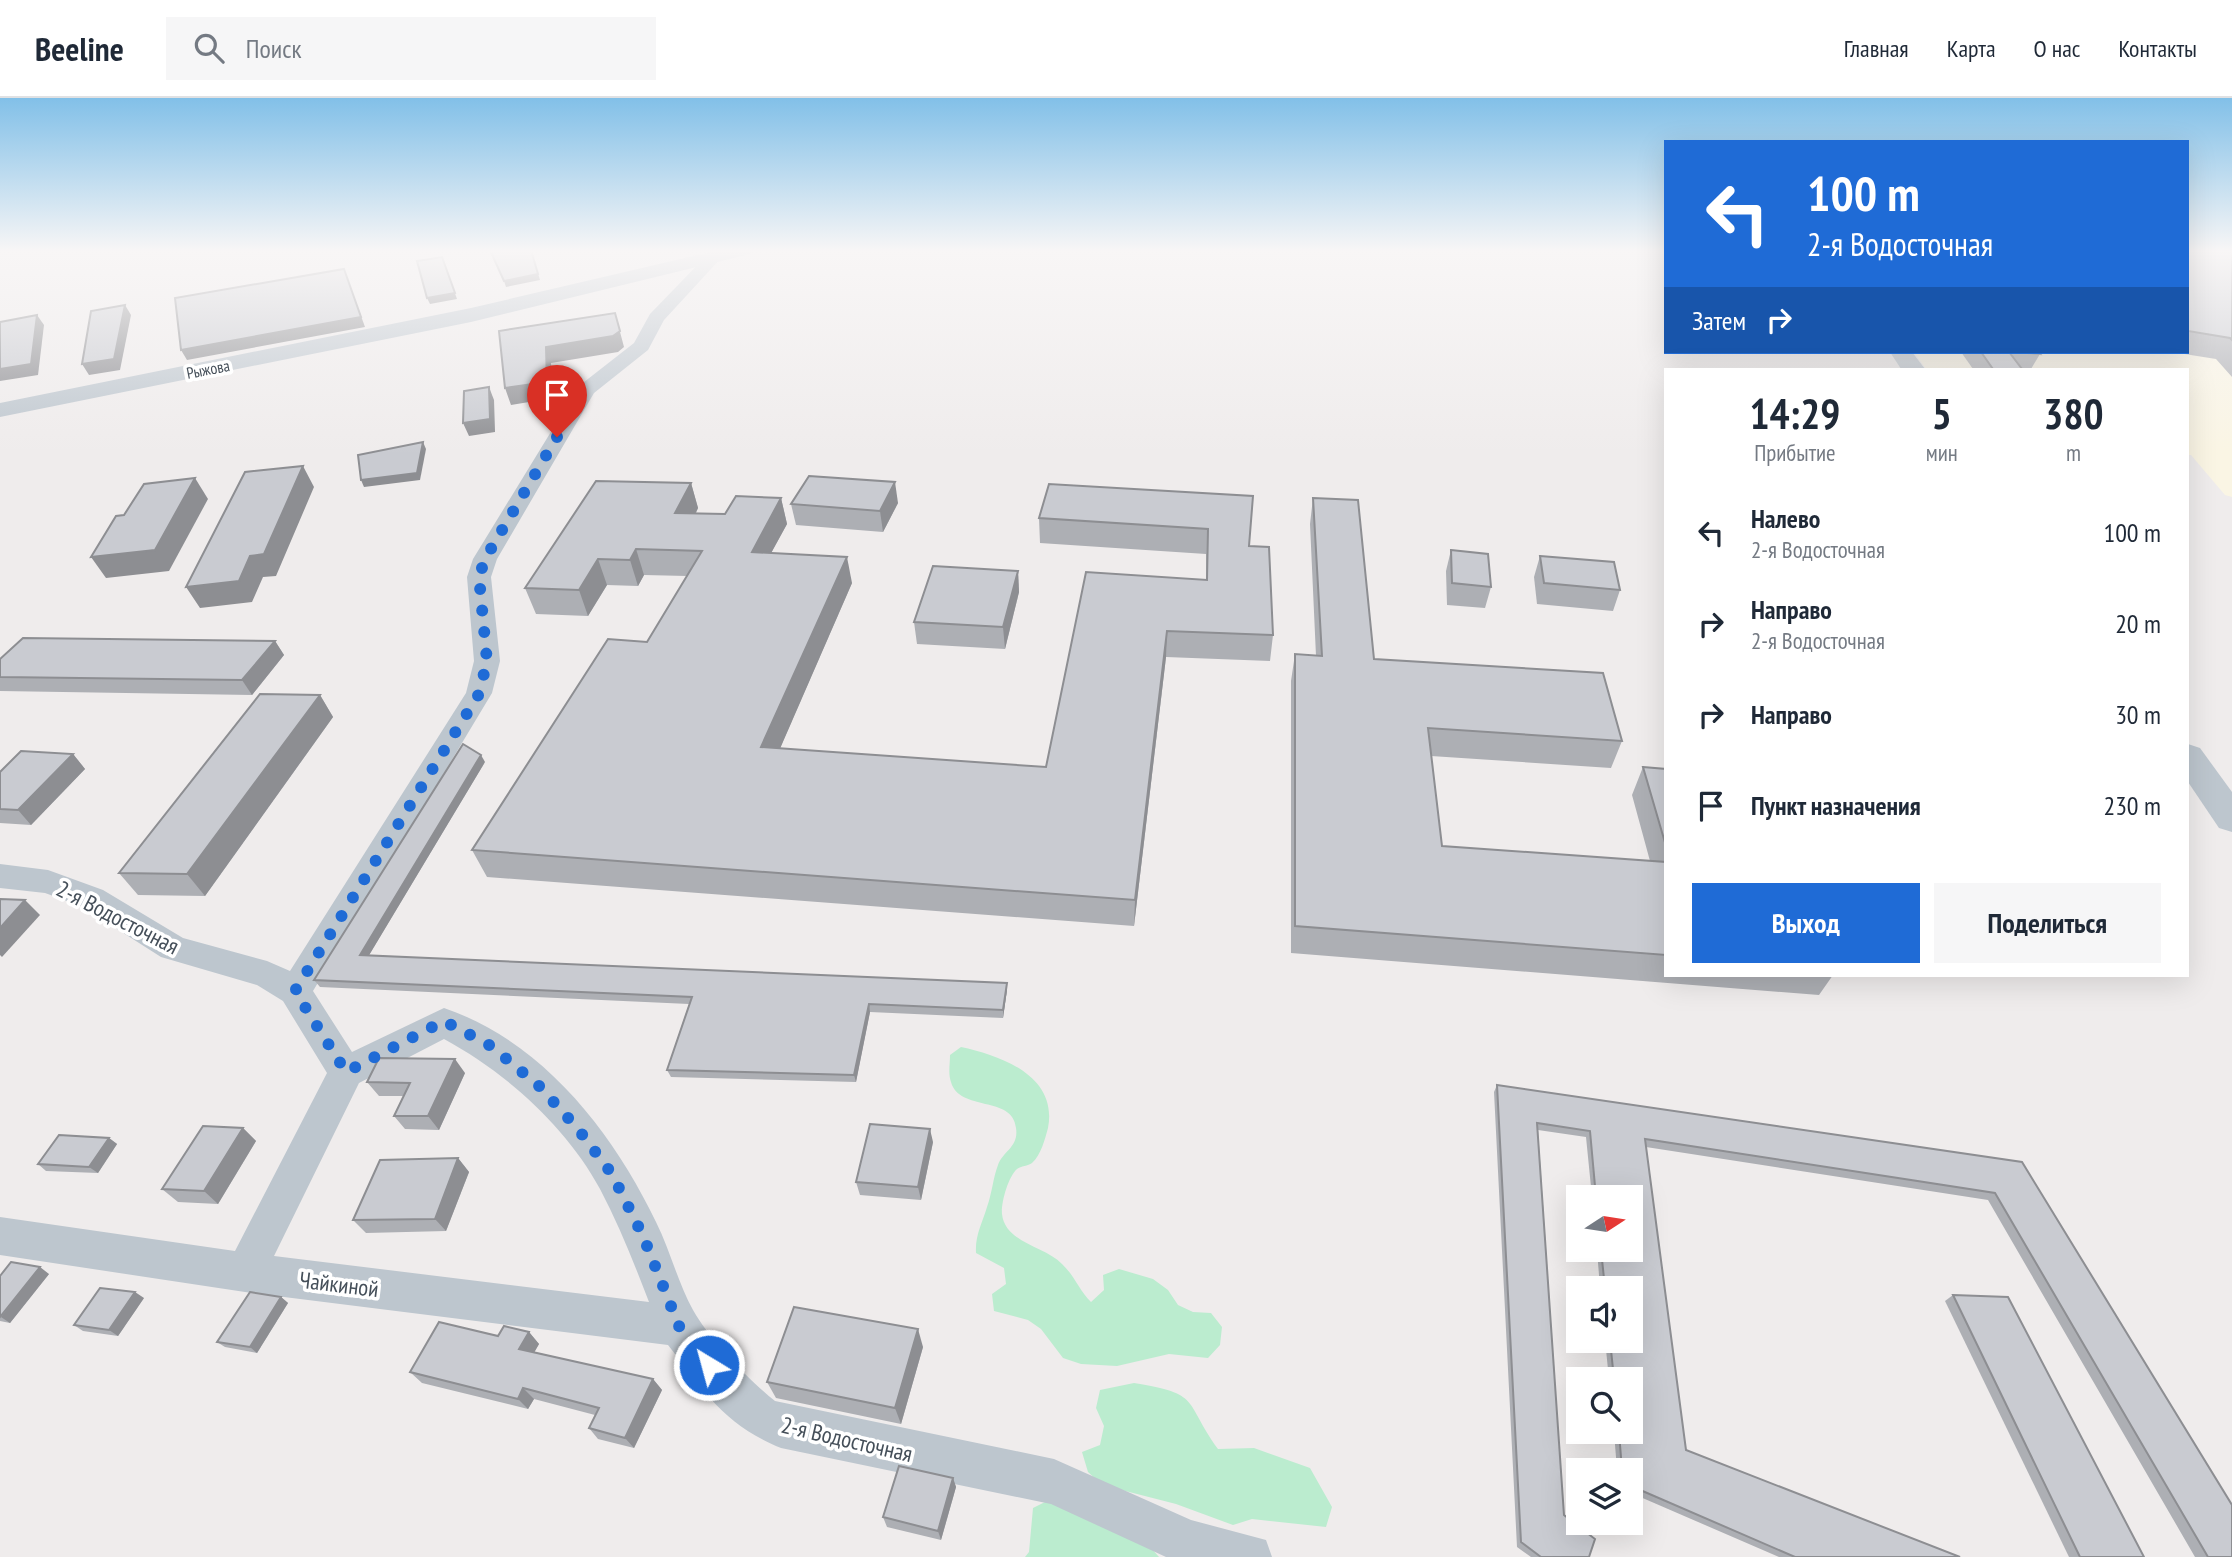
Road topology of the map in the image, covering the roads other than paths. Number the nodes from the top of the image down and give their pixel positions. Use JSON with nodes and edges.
{"nodes":[{"id":1,"x":461,"y":318,"type":"edge"},
{"id":2,"x":656,"y":318,"type":"edge"},
{"id":3,"x":0,"y":410,"type":"edge"},
{"id":4,"x":2189,"y":757,"type":"edge"},
{"id":5,"x":2232,"y":819,"type":"edge"},
{"id":6,"x":0,"y":876,"type":"edge"},
{"id":7,"x":295,"y":991,"type":"junction"},
{"id":8,"x":346,"y":1072,"type":"junction"},
{"id":9,"x":0,"y":1236,"type":"edge"},
{"id":10,"x":245,"y":1272,"type":"junction"},
{"id":11,"x":679,"y":1326,"type":"junction"},
{"id":12,"x":1249,"y":1557,"type":"edge"}],
"edges":[{"from":1,"to":3,"type":"street","name":"Рыжова"},
{"from":2,"to":7,"type":"street"},
{"from":4,"to":5,"type":"street"},
{"from":6,"to":7,"type":"street","name":"2-я Водосточная"},
{"from":7,"to":8,"type":"street","name":"2-я Водосточная"},
{"from":8,"to":10,"type":"street"},
{"from":8,"to":11,"type":"street","name":"2-я Водосточная"},
{"from":9,"to":10,"type":"street","name":"Чайкиной"},
{"from":10,"to":11,"type":"street","name":"Чайкиной"},
{"from":11,"to":12,"type":"street","name":"2-я Водосточная"}]}
